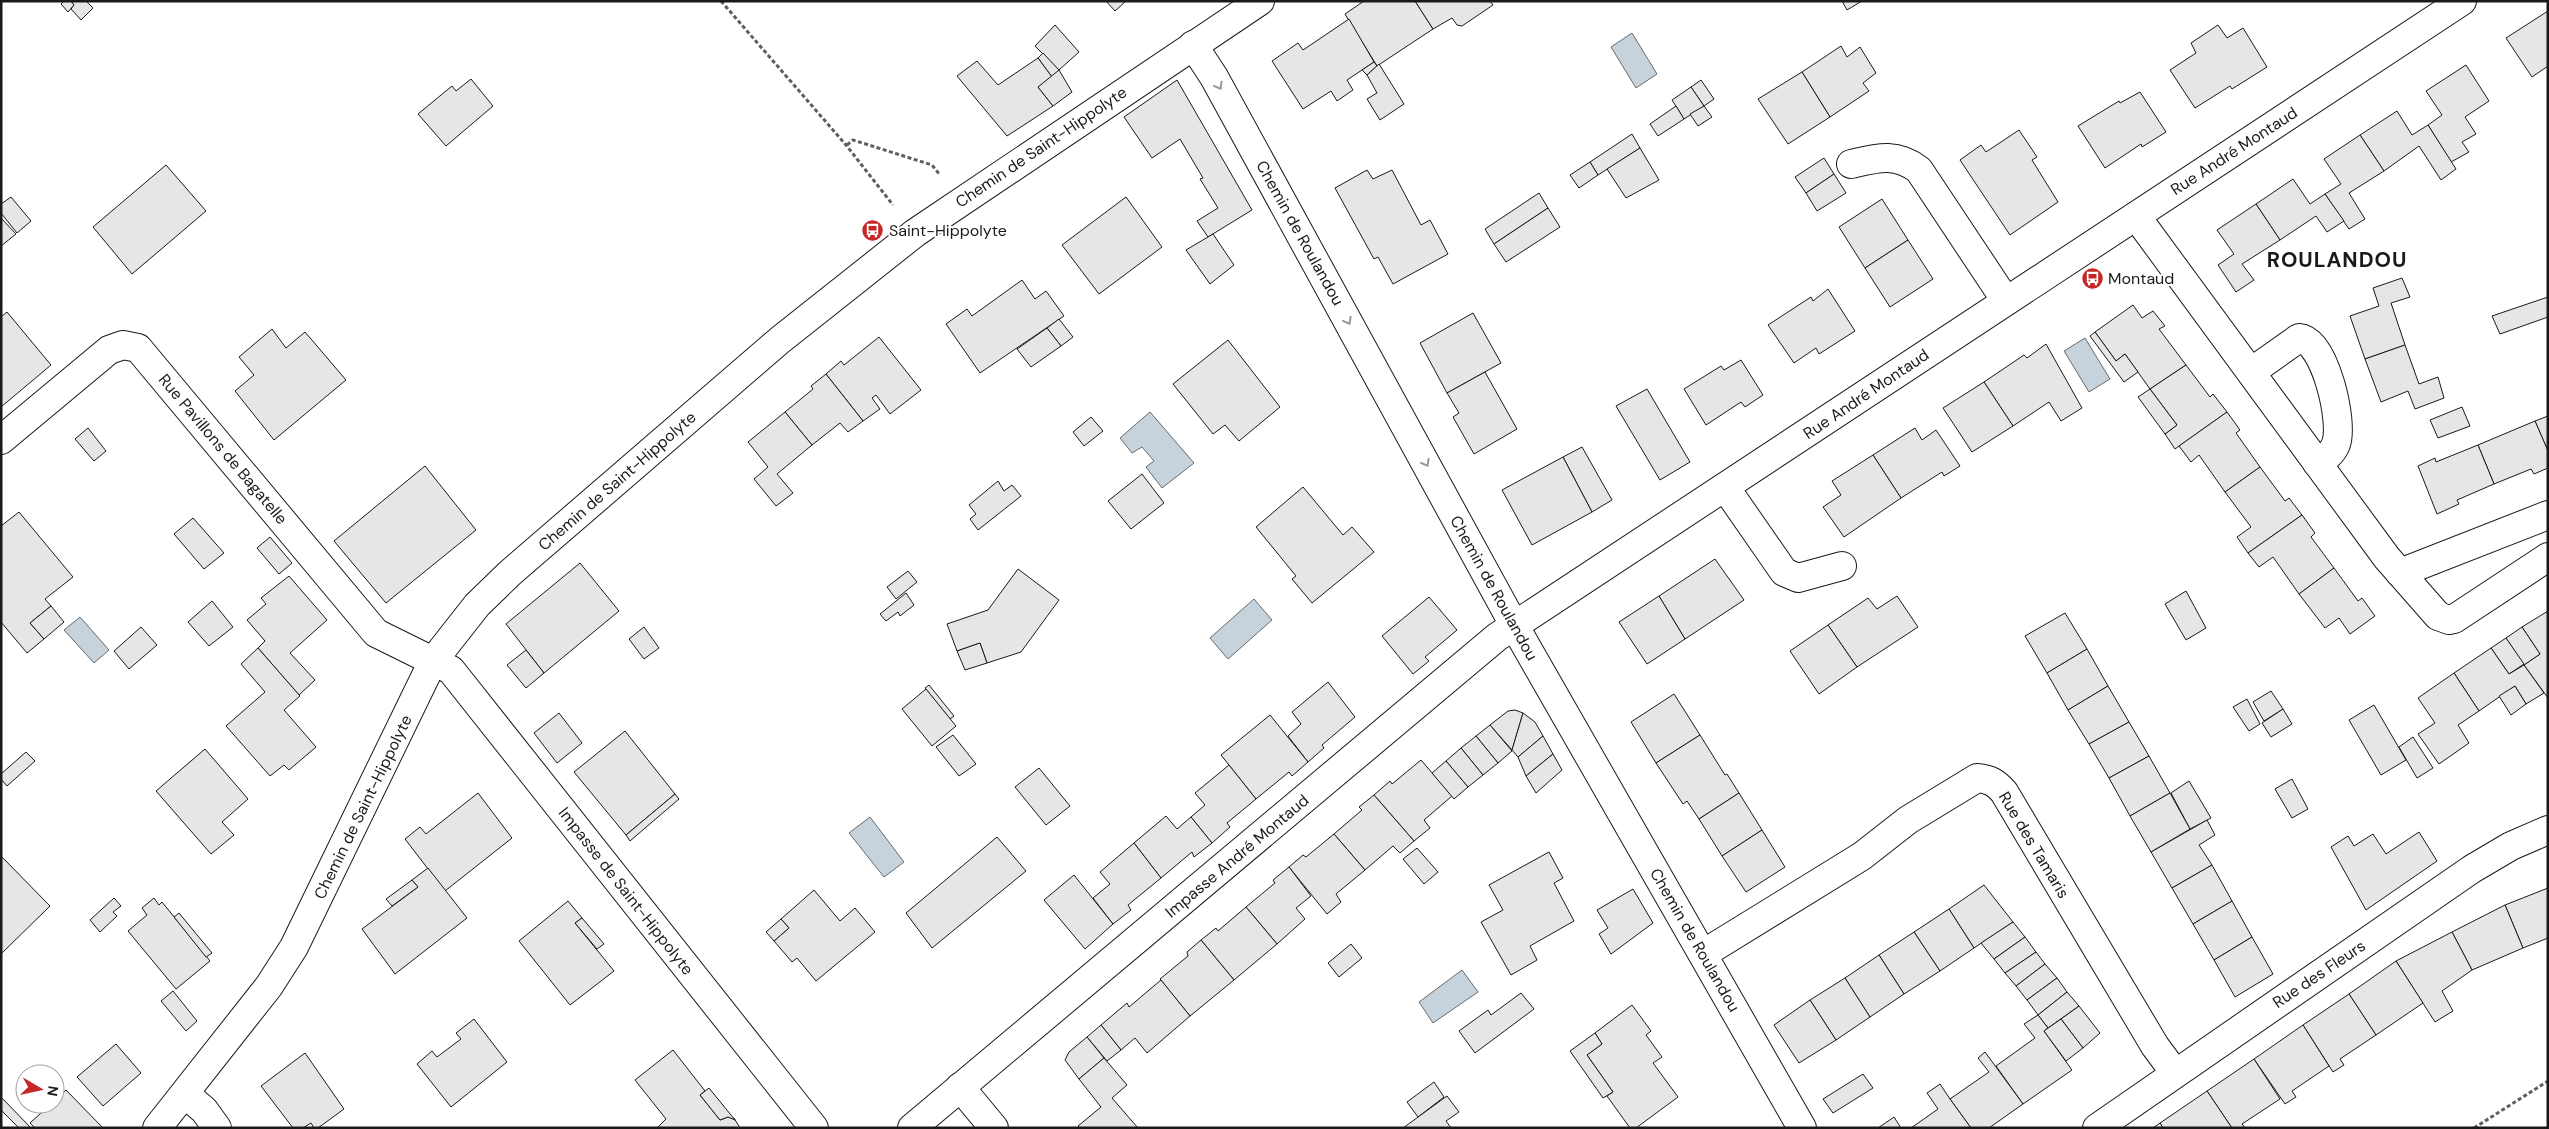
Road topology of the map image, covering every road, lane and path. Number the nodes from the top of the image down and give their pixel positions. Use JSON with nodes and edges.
{"nodes":[{"id":1,"x":721,"y":1,"type":"edge"},
{"id":2,"x":1260,"y":1,"type":"edge"},
{"id":3,"x":2462,"y":1,"type":"edge"},
{"id":4,"x":1193,"y":45,"type":"junction"},
{"id":5,"x":846,"y":145,"type":"junction"},
{"id":6,"x":1851,"y":164,"type":"dead end"},
{"id":7,"x":961,"y":200,"type":"junction"},
{"id":8,"x":2136,"y":216,"type":"junction"},
{"id":9,"x":915,"y":233,"type":"junction"},
{"id":10,"x":2006,"y":301,"type":"junction"},
{"id":11,"x":2251,"y":372,"type":"junction"},
{"id":12,"x":1,"y":440,"type":"edge"},
{"id":13,"x":2317,"y":463,"type":"junction"},
{"id":14,"x":1725,"y":487,"type":"junction"},
{"id":15,"x":2548,"y":515,"type":"edge"},
{"id":16,"x":2548,"y":557,"type":"edge"},
{"id":17,"x":1842,"y":566,"type":"dead end"},
{"id":18,"x":2400,"y":573,"type":"junction"},
{"id":19,"x":1514,"y":625,"type":"junction"},
{"id":20,"x":433,"y":661,"type":"junction"},
{"id":21,"x":2548,"y":830,"type":"edge"},
{"id":22,"x":1703,"y":954,"type":"junction"},
{"id":23,"x":2175,"y":1073,"type":"junction"},
{"id":24,"x":2548,"y":1081,"type":"edge"},
{"id":25,"x":960,"y":1087,"type":"junction"},
{"id":26,"x":185,"y":1094,"type":"junction"},
{"id":27,"x":157,"y":1128,"type":"edge"},
{"id":28,"x":217,"y":1128,"type":"edge"},
{"id":29,"x":814,"y":1128,"type":"edge"},
{"id":30,"x":912,"y":1128,"type":"edge"},
{"id":31,"x":994,"y":1128,"type":"edge"},
{"id":32,"x":1802,"y":1128,"type":"edge"},
{"id":33,"x":2097,"y":1128,"type":"edge"},
{"id":34,"x":2474,"y":1128,"type":"edge"}],
"edges":[{"from":1,"to":5,"type":"path"},
{"from":2,"to":4,"type":"street","name":"Chemin de Saint-Hippolyte"},
{"from":3,"to":8,"type":"street","name":"Rue André Montaud"},
{"from":4,"to":7,"type":"street","name":"Chemin de Saint-Hippolyte"},
{"from":4,"to":19,"type":"street","name":"Chemin de Roulandou","one_way":true},
{"from":5,"to":7,"type":"path"},
{"from":5,"to":9,"type":"path"},
{"from":6,"to":10,"type":"street"},
{"from":7,"to":9,"type":"street","name":"Chemin de Saint-Hippolyte"},
{"from":8,"to":10,"type":"street","name":"Rue André Montaud"},
{"from":8,"to":11,"type":"street"},
{"from":9,"to":20,"type":"street","name":"Chemin de Saint-Hippolyte"},
{"from":10,"to":14,"type":"street","name":"Rue André Montaud"},
{"from":11,"to":13,"type":"street"},
{"from":11,"to":13,"type":"street"},
{"from":12,"to":20,"type":"street","name":"Rue Pavillons de Bagatelle"},
{"from":13,"to":18,"type":"street"},
{"from":14,"to":17,"type":"street"},
{"from":14,"to":19,"type":"street","name":"Rue André Montaud"},
{"from":15,"to":18,"type":"street"},
{"from":16,"to":18,"type":"street"},
{"from":19,"to":22,"type":"street","name":"Chemin de Roulandou"},
{"from":19,"to":25,"type":"street","name":"Impasse André Montaud"},
{"from":20,"to":26,"type":"street","name":"Chemin de Saint-Hippolyte"},
{"from":20,"to":29,"type":"street","name":"Impasse de Saint-Hippolyte"},
{"from":21,"to":23,"type":"street","name":"Rue des Fleurs"},
{"from":22,"to":23,"type":"street","name":"Rue des Tamaris"},
{"from":22,"to":32,"type":"street","name":"Chemin de Roulandou"},
{"from":23,"to":33,"type":"street","name":"Rue des Fleurs"},
{"from":24,"to":34,"type":"path"},
{"from":25,"to":30,"type":"street","name":"Impasse André Montaud"},
{"from":25,"to":31,"type":"street"},
{"from":26,"to":27,"type":"street","name":"Chemin de Saint-Hippolyte"},
{"from":26,"to":28,"type":"street"}]}
